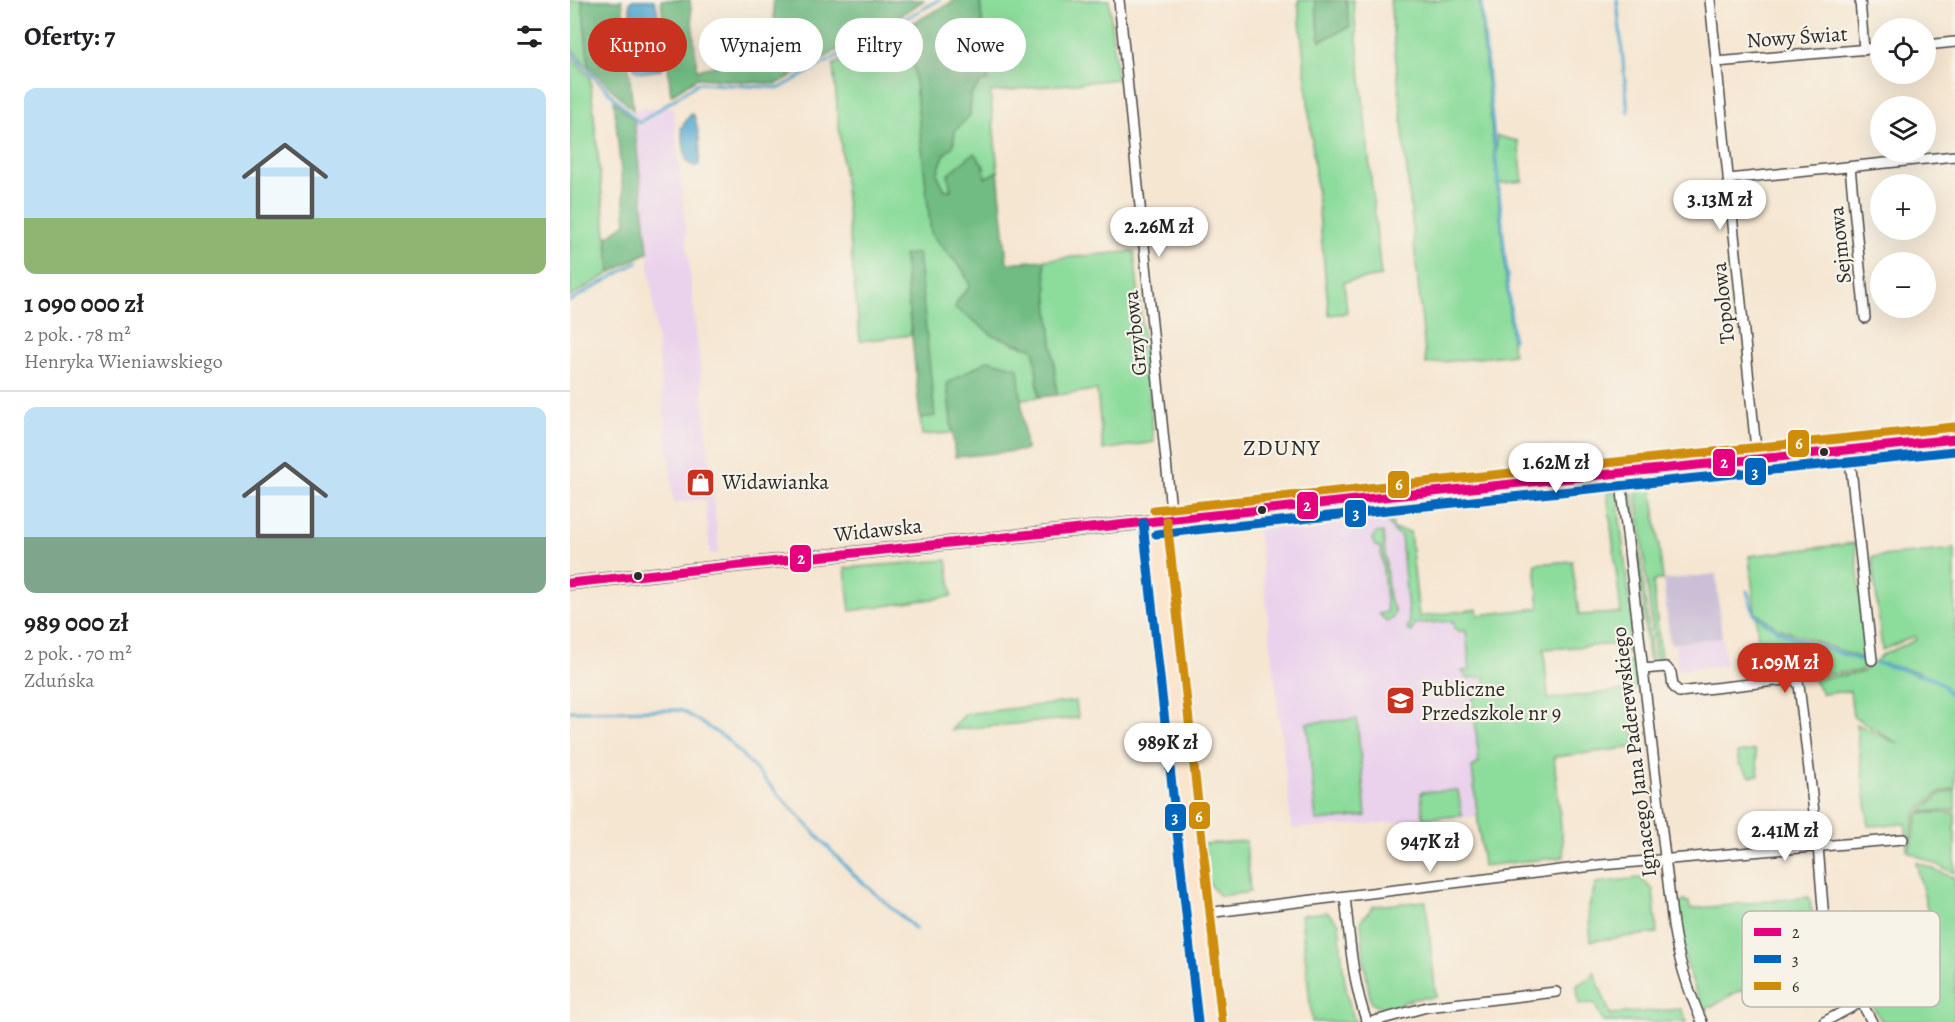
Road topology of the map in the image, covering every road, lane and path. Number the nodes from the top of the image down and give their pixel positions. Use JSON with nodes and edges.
{"nodes":[{"id":1,"x":1119,"y":0,"type":"edge"},
{"id":2,"x":1710,"y":0,"type":"edge"},
{"id":3,"x":1860,"y":0,"type":"edge"},
{"id":4,"x":1955,"y":42,"type":"edge"},
{"id":5,"x":1936,"y":44,"type":"edge"},
{"id":6,"x":1870,"y":49,"type":"edge"},
{"id":7,"x":1864,"y":50,"type":"junction"},
{"id":8,"x":1716,"y":62,"type":"junction"},
{"id":9,"x":1955,"y":156,"type":"edge"},
{"id":10,"x":1850,"y":167,"type":"junction"},
{"id":11,"x":1728,"y":179,"type":"junction"},
{"id":12,"x":1866,"y":318,"type":"dead end"},
{"id":13,"x":1955,"y":439,"type":"edge"},
{"id":14,"x":1849,"y":450,"type":"junction"},
{"id":15,"x":1757,"y":459,"type":"junction"},
{"id":16,"x":1620,"y":474,"type":"junction"},
{"id":17,"x":1172,"y":520,"type":"junction"},
{"id":18,"x":1155,"y":522,"type":"junction"},
{"id":19,"x":570,"y":583,"type":"edge"},
{"id":20,"x":1872,"y":660,"type":"dead end"},
{"id":21,"x":1643,"y":669,"type":"junction"},
{"id":22,"x":1903,"y":839,"type":"dead end"},
{"id":23,"x":1818,"y":846,"type":"junction"},
{"id":24,"x":1664,"y":859,"type":"junction"},
{"id":25,"x":1345,"y":897,"type":"junction"},
{"id":26,"x":1823,"y":911,"type":"edge"},
{"id":27,"x":1198,"y":914,"type":"junction"},
{"id":28,"x":1556,"y":992,"type":"dead end"},
{"id":29,"x":1852,"y":1007,"type":"edge"},
{"id":30,"x":1864,"y":1007,"type":"edge"},
{"id":31,"x":1210,"y":1022,"type":"edge"},
{"id":32,"x":1369,"y":1022,"type":"edge"},
{"id":33,"x":1702,"y":1022,"type":"edge"},
{"id":34,"x":1824,"y":1022,"type":"edge"},
{"id":35,"x":1872,"y":1022,"type":"edge"}],
"edges":[{"from":1,"to":17,"type":"street","name":"Grzybowa"},
{"from":2,"to":8,"type":"street","name":"Topolowa"},
{"from":3,"to":7,"type":"street"},
{"from":4,"to":5,"type":"street"},
{"from":6,"to":7,"type":"street","name":"Nowy Świat"},
{"from":7,"to":8,"type":"street","name":"Nowy Świat"},
{"from":8,"to":11,"type":"street","name":"Topolowa"},
{"from":9,"to":10,"type":"street"},
{"from":10,"to":11,"type":"street"},
{"from":10,"to":12,"type":"street","name":"Sejmowa"},
{"from":11,"to":15,"type":"street","name":"Topolowa"},
{"from":13,"to":14,"type":"street","name":"Widawska"},
{"from":14,"to":15,"type":"street","name":"Widawska"},
{"from":14,"to":20,"type":"street"},
{"from":15,"to":16,"type":"street","name":"Widawska"},
{"from":16,"to":17,"type":"street","name":"Widawska"},
{"from":16,"to":21,"type":"street","name":"Ignacego Jana Paderewskiego"},
{"from":17,"to":18,"type":"street","name":"Widawska"},
{"from":18,"to":19,"type":"street","name":"Widawska"},
{"from":18,"to":27,"type":"street"},
{"from":21,"to":23,"type":"street"},
{"from":21,"to":24,"type":"street","name":"Ignacego Jana Paderewskiego"},
{"from":22,"to":23,"type":"street"},
{"from":23,"to":24,"type":"street"},
{"from":23,"to":26,"type":"street"},
{"from":24,"to":25,"type":"street"},
{"from":24,"to":33,"type":"street","name":"Ignacego Jana Paderewskiego"},
{"from":25,"to":27,"type":"street"},
{"from":25,"to":32,"type":"street"},
{"from":27,"to":31,"type":"street"},
{"from":28,"to":32,"type":"street"},
{"from":29,"to":34,"type":"street"},
{"from":30,"to":35,"type":"street"}]}
